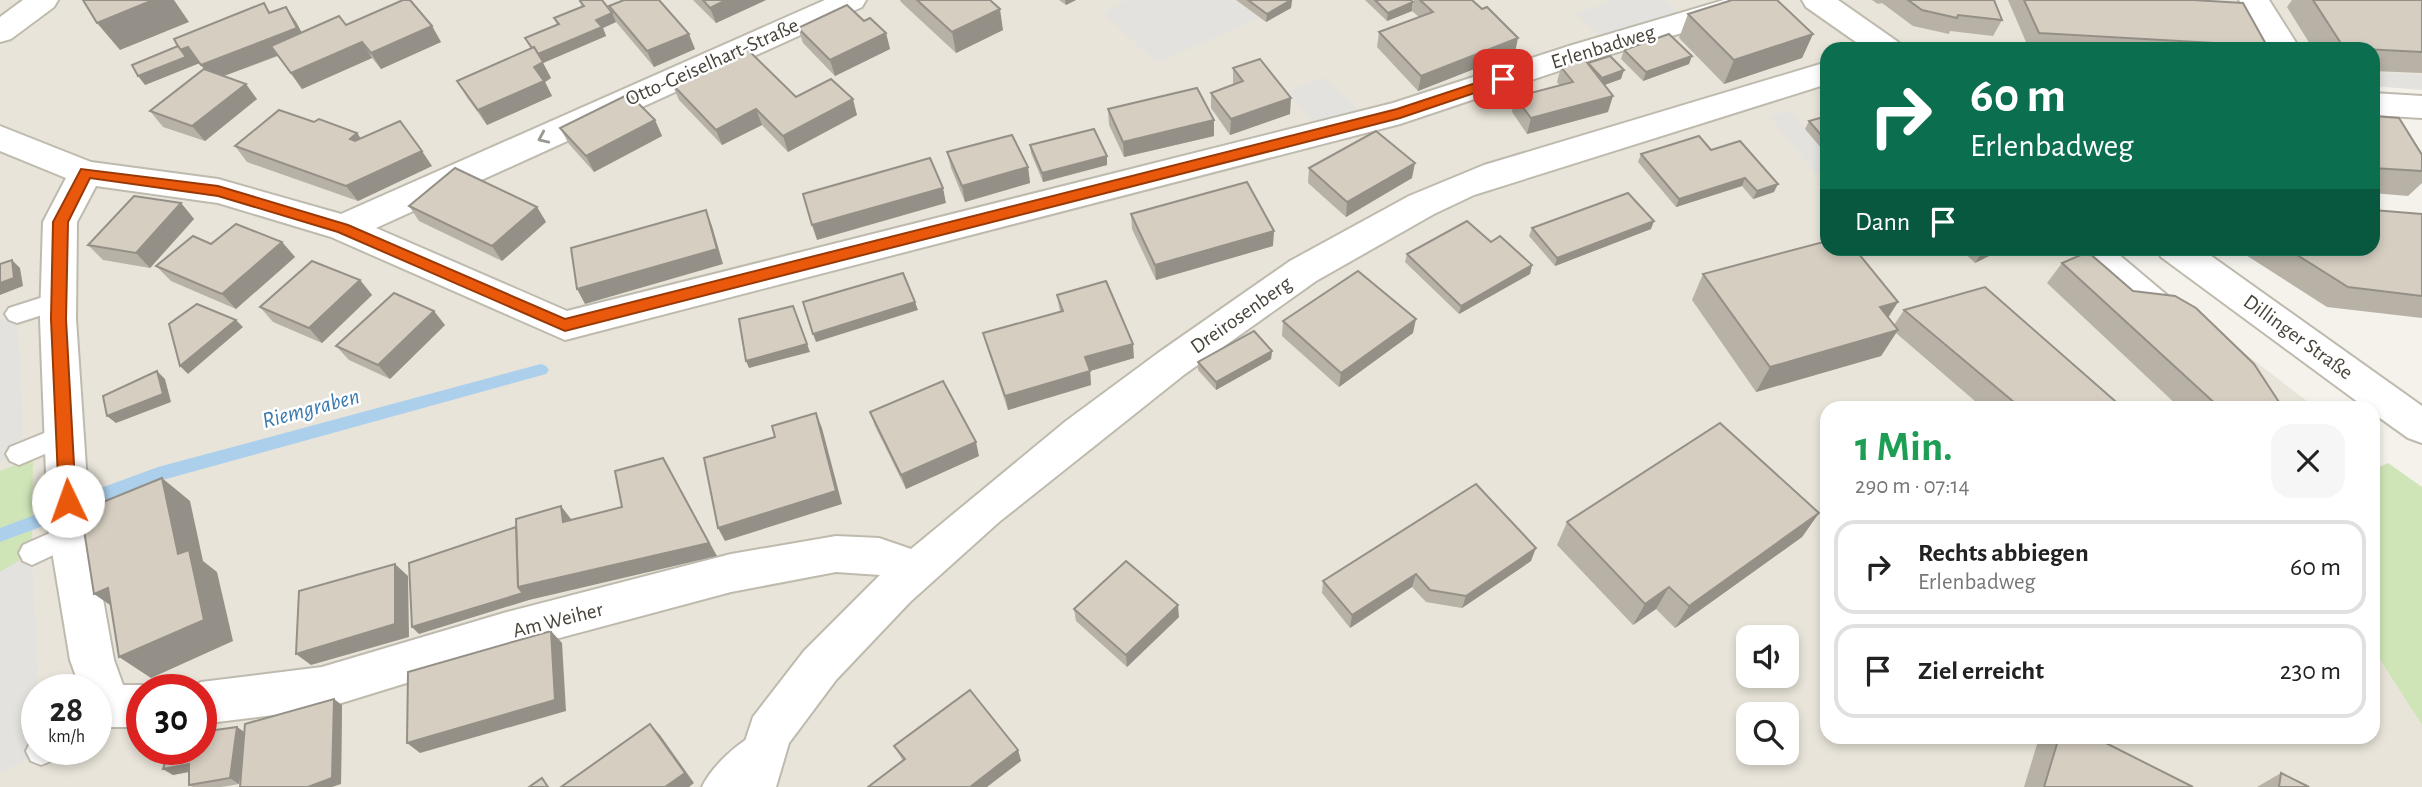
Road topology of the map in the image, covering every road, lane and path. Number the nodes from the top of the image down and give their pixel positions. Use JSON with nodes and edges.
{"nodes":[{"id":1,"x":43,"y":0,"type":"edge"},
{"id":2,"x":851,"y":0,"type":"edge"},
{"id":3,"x":1758,"y":0,"type":"edge"},
{"id":4,"x":1816,"y":0,"type":"edge"},
{"id":5,"x":2254,"y":0,"type":"edge"},
{"id":6,"x":0,"y":32,"type":"edge"},
{"id":7,"x":1877,"y":42,"type":"edge"},
{"id":8,"x":2280,"y":42,"type":"edge"},
{"id":9,"x":1820,"y":75,"type":"edge"},
{"id":10,"x":2380,"y":104,"type":"edge"},
{"id":11,"x":2422,"y":107,"type":"edge"},
{"id":12,"x":0,"y":138,"type":"edge"},
{"id":13,"x":86,"y":173,"type":"junction"},
{"id":14,"x":343,"y":228,"type":"junction"},
{"id":15,"x":2105,"y":256,"type":"edge"},
{"id":16,"x":2185,"y":256,"type":"edge"},
{"id":17,"x":59,"y":301,"type":"junction"},
{"id":18,"x":17,"y":314,"type":"dead end"},
{"id":19,"x":2189,"y":327,"type":"edge"},
{"id":20,"x":2422,"y":427,"type":"edge"},
{"id":21,"x":64,"y":442,"type":"junction"},
{"id":22,"x":19,"y":454,"type":"dead end"},
{"id":23,"x":70,"y":531,"type":"junction"},
{"id":24,"x":32,"y":553,"type":"dead end"},
{"id":25,"x":915,"y":569,"type":"junction"},
{"id":26,"x":217,"y":701,"type":"edge"},
{"id":27,"x":116,"y":709,"type":"edge"},
{"id":28,"x":768,"y":738,"type":"junction"},
{"id":29,"x":717,"y":787,"type":"edge"},
{"id":30,"x":753,"y":787,"type":"edge"}],
"edges":[{"from":1,"to":6,"type":"street"},
{"from":2,"to":14,"type":"street","name":"Otto-Geiselhart-Straße","one_way":true},
{"from":3,"to":14,"type":"street","name":"Erlenbadweg"},
{"from":4,"to":7,"type":"street"},
{"from":5,"to":8,"type":"street"},
{"from":9,"to":25,"type":"street","name":"Dreirosenberg"},
{"from":10,"to":11,"type":"street"},
{"from":12,"to":13,"type":"street","name":"Erlenbadweg"},
{"from":13,"to":14,"type":"street","name":"Erlenbadweg"},
{"from":13,"to":17,"type":"street"},
{"from":15,"to":19,"type":"lane"},
{"from":16,"to":20,"type":"street","name":"Dillinger Straße"},
{"from":17,"to":18,"type":"lane"},
{"from":17,"to":21,"type":"street"},
{"from":21,"to":22,"type":"lane"},
{"from":21,"to":23,"type":"street"},
{"from":23,"to":24,"type":"lane"},
{"from":23,"to":27,"type":"street"},
{"from":25,"to":26,"type":"street","name":"Am Weiher"},
{"from":25,"to":28,"type":"street","name":"Dreirosenberg"},
{"from":28,"to":29,"type":"lane","name":"Dreirosenberg"},
{"from":28,"to":30,"type":"street","name":"Dreirosenberg"}]}
